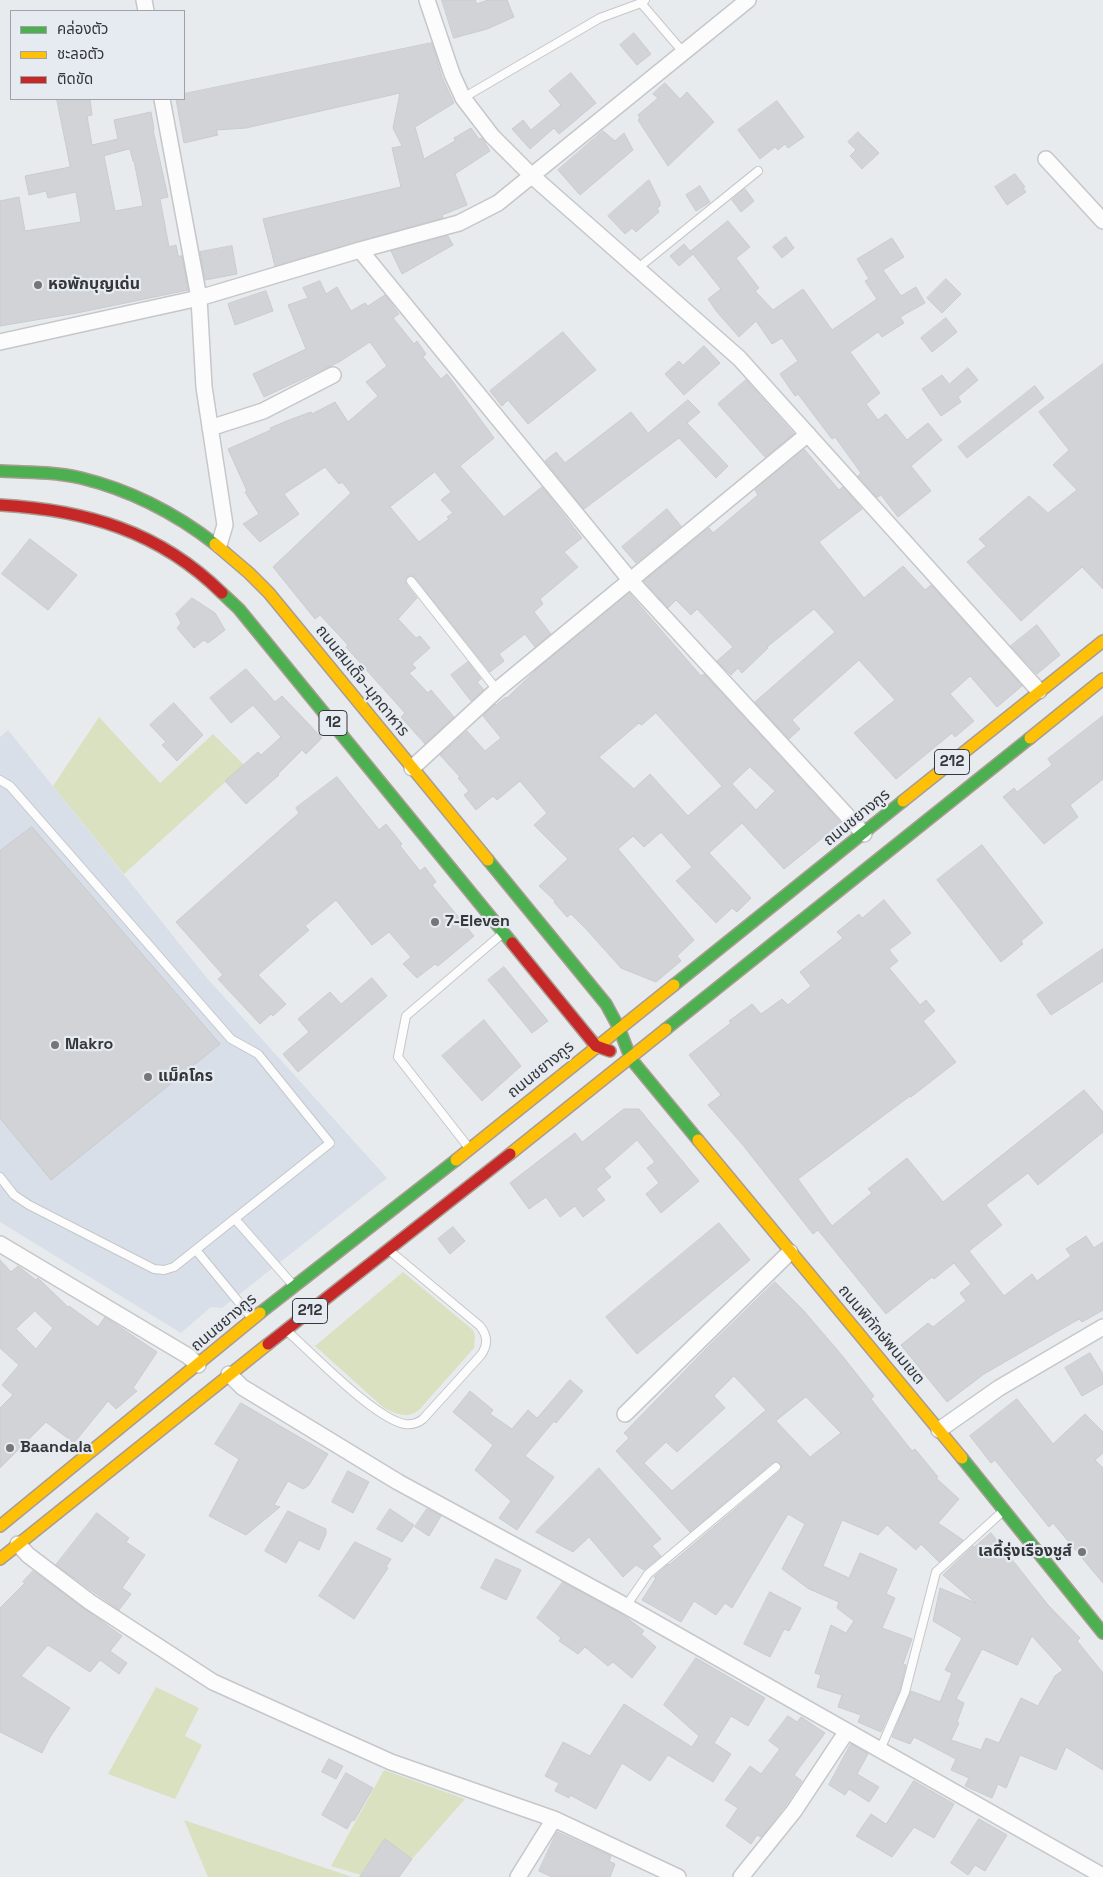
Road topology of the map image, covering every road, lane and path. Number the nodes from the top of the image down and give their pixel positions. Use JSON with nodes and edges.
{"nodes":[{"id":1,"x":427,"y":0,"type":"edge"},
{"id":2,"x":748,"y":0,"type":"edge"},
{"id":3,"x":643,"y":2,"type":"edge"},
{"id":4,"x":683,"y":52,"type":"junction"},
{"id":5,"x":463,"y":98,"type":"junction"},
{"id":6,"x":162,"y":100,"type":"edge"},
{"id":7,"x":1046,"y":159,"type":"dead end"},
{"id":8,"x":758,"y":171,"type":"dead end"},
{"id":9,"x":531,"y":175,"type":"junction"},
{"id":10,"x":1103,"y":221,"type":"edge"},
{"id":11,"x":360,"y":250,"type":"junction"},
{"id":12,"x":638,"y":268,"type":"junction"},
{"id":13,"x":199,"y":298,"type":"junction"},
{"id":14,"x":0,"y":342,"type":"edge"},
{"id":15,"x":333,"y":375,"type":"dead end"},
{"id":16,"x":210,"y":428,"type":"junction"},
{"id":17,"x":808,"y":434,"type":"junction"},
{"id":18,"x":0,"y":471,"type":"edge"},
{"id":19,"x":0,"y":505,"type":"edge"},
{"id":20,"x":219,"y":545,"type":"junction"},
{"id":21,"x":411,"y":581,"type":"dead end"},
{"id":22,"x":631,"y":581,"type":"junction"},
{"id":23,"x":1103,"y":641,"type":"edge"},
{"id":24,"x":1103,"y":679,"type":"edge"},
{"id":25,"x":496,"y":690,"type":"junction"},
{"id":26,"x":1040,"y":691,"type":"junction"},
{"id":27,"x":412,"y":768,"type":"junction"},
{"id":28,"x":0,"y":780,"type":"edge"},
{"id":29,"x":864,"y":834,"type":"junction"},
{"id":30,"x":504,"y":932,"type":"junction"},
{"id":31,"x":619,"y":1028,"type":"junction"},
{"id":32,"x":596,"y":1046,"type":"junction"},
{"id":33,"x":631,"y":1059,"type":"junction"},
{"id":34,"x":470,"y":1149,"type":"junction"},
{"id":35,"x":0,"y":1177,"type":"edge"},
{"id":36,"x":235,"y":1218,"type":"junction"},
{"id":37,"x":0,"y":1244,"type":"edge"},
{"id":38,"x":388,"y":1249,"type":"junction"},
{"id":39,"x":196,"y":1250,"type":"junction"},
{"id":40,"x":790,"y":1252,"type":"junction"},
{"id":41,"x":294,"y":1286,"type":"junction"},
{"id":42,"x":252,"y":1319,"type":"junction"},
{"id":43,"x":1103,"y":1327,"type":"edge"},
{"id":44,"x":286,"y":1330,"type":"junction"},
{"id":45,"x":198,"y":1365,"type":"junction"},
{"id":46,"x":229,"y":1374,"type":"junction"},
{"id":47,"x":625,"y":1414,"type":"dead end"},
{"id":48,"x":938,"y":1430,"type":"junction"},
{"id":49,"x":776,"y":1467,"type":"dead end"},
{"id":50,"x":1004,"y":1510,"type":"junction"},
{"id":51,"x":0,"y":1526,"type":"edge"},
{"id":52,"x":18,"y":1544,"type":"junction"},
{"id":53,"x":0,"y":1559,"type":"edge"},
{"id":54,"x":626,"y":1606,"type":"junction"},
{"id":55,"x":1103,"y":1633,"type":"edge"},
{"id":56,"x":847,"y":1731,"type":"junction"},
{"id":57,"x":880,"y":1750,"type":"junction"},
{"id":58,"x":554,"y":1819,"type":"junction"},
{"id":59,"x":1103,"y":1876,"type":"edge"},
{"id":60,"x":518,"y":1877,"type":"edge"},
{"id":61,"x":678,"y":1877,"type":"edge"},
{"id":62,"x":741,"y":1877,"type":"edge"}],
"edges":[{"from":1,"to":5,"type":"street"},
{"from":2,"to":4,"type":"street"},
{"from":3,"to":4,"type":"lane"},
{"from":3,"to":5,"type":"lane"},
{"from":4,"to":9,"type":"street"},
{"from":5,"to":9,"type":"street"},
{"from":6,"to":13,"type":"street"},
{"from":7,"to":10,"type":"street"},
{"from":8,"to":12,"type":"lane"},
{"from":9,"to":11,"type":"street"},
{"from":9,"to":12,"type":"street"},
{"from":11,"to":13,"type":"street"},
{"from":11,"to":22,"type":"street"},
{"from":12,"to":17,"type":"street"},
{"from":13,"to":14,"type":"street"},
{"from":13,"to":16,"type":"street"},
{"from":15,"to":16,"type":"street"},
{"from":16,"to":20,"type":"street"},
{"from":17,"to":22,"type":"street"},
{"from":17,"to":26,"type":"street"},
{"from":18,"to":20,"type":"main road","name":"ถนนสมเด็จ-มุกดาหาร","number":"12"},
{"from":19,"to":30,"type":"main road","number":"12"},
{"from":20,"to":27,"type":"main road","name":"ถนนสมเด็จ-มุกดาหาร","number":"12"},
{"from":21,"to":25,"type":"lane"},
{"from":22,"to":25,"type":"street"},
{"from":22,"to":29,"type":"street"},
{"from":23,"to":26,"type":"main road","name":"ถนนชยางกูร","number":"212"},
{"from":24,"to":33,"type":"main road","number":"212"},
{"from":25,"to":27,"type":"street"},
{"from":26,"to":29,"type":"main road","name":"ถนนชยางกูร","number":"212"},
{"from":27,"to":31,"type":"main road","name":"ถนนสมเด็จ-มุกดาหาร","number":"12"},
{"from":28,"to":36,"type":"lane"},
{"from":29,"to":31,"type":"main road","name":"ถนนชยางกูร","number":"212"},
{"from":30,"to":32,"type":"main road","number":"12"},
{"from":30,"to":34,"type":"lane"},
{"from":31,"to":32,"type":"main road","name":"ถนนชยางกูร","number":"212"},
{"from":31,"to":33,"type":"main road","name":"ถนนสมเด็จ-มุกดาหาร"},
{"from":32,"to":33,"type":"main road"},
{"from":32,"to":34,"type":"main road","name":"ถนนชยางกูร","number":"212"},
{"from":33,"to":38,"type":"main road","number":"212"},
{"from":33,"to":40,"type":"main road","name":"ถนนพิทักษ์พนมเขต"},
{"from":34,"to":41,"type":"main road","name":"ถนนชยางกูร","number":"212"},
{"from":35,"to":39,"type":"lane"},
{"from":36,"to":39,"type":"lane"},
{"from":36,"to":41,"type":"lane"},
{"from":37,"to":45,"type":"street"},
{"from":38,"to":44,"type":"main road","number":"212"},
{"from":38,"to":44,"type":"lane"},
{"from":39,"to":42,"type":"lane"},
{"from":40,"to":47,"type":"street"},
{"from":40,"to":48,"type":"main road","name":"ถนนพิทักษ์พนมเขต"},
{"from":41,"to":42,"type":"main road","name":"ถนนชยางกูร","number":"212"},
{"from":42,"to":45,"type":"main road","name":"ถนนชยางกูร","number":"212"},
{"from":43,"to":48,"type":"street"},
{"from":44,"to":46,"type":"main road","number":"212"},
{"from":45,"to":51,"type":"main road","name":"ถนนชยางกูร","number":"212"},
{"from":46,"to":52,"type":"main road","number":"212"},
{"from":46,"to":54,"type":"street"},
{"from":48,"to":50,"type":"main road","name":"ถนนพิทักษ์พนมเขต"},
{"from":49,"to":54,"type":"lane"},
{"from":50,"to":55,"type":"main road","name":"ถนนพิทักษ์พนมเขต"},
{"from":50,"to":57,"type":"lane"},
{"from":52,"to":53,"type":"main road","number":"212"},
{"from":52,"to":58,"type":"street"},
{"from":54,"to":56,"type":"street"},
{"from":56,"to":57,"type":"street"},
{"from":56,"to":62,"type":"street"},
{"from":57,"to":59,"type":"street"},
{"from":58,"to":60,"type":"street"},
{"from":58,"to":61,"type":"street"}]}
